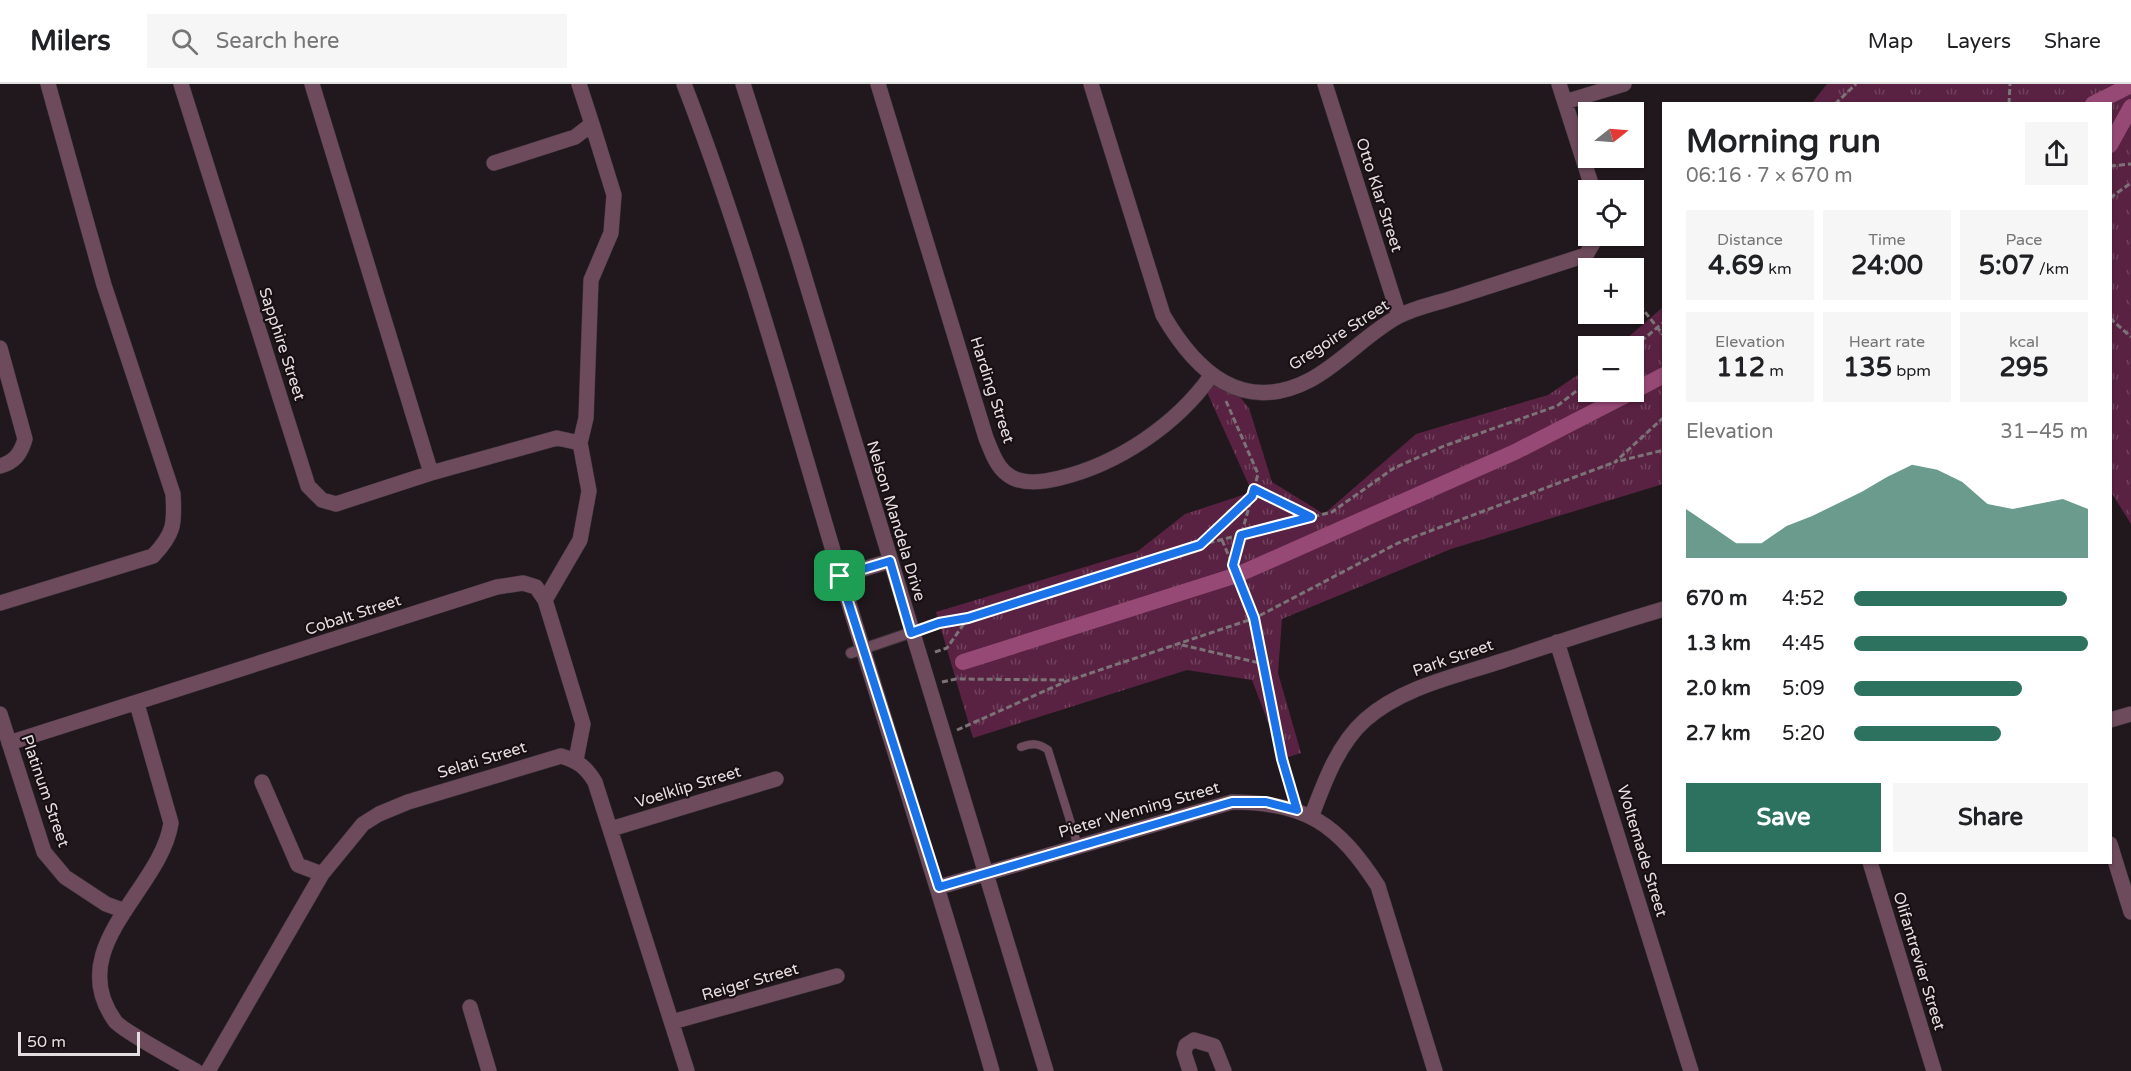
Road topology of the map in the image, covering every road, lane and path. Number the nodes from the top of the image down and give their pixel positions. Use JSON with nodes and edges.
{"nodes":[{"id":1,"x":48,"y":84,"type":"edge"},
{"id":2,"x":181,"y":84,"type":"edge"},
{"id":3,"x":312,"y":84,"type":"edge"},
{"id":4,"x":579,"y":84,"type":"edge"},
{"id":5,"x":743,"y":84,"type":"edge"},
{"id":6,"x":878,"y":84,"type":"edge"},
{"id":7,"x":1091,"y":84,"type":"edge"},
{"id":8,"x":1325,"y":84,"type":"edge"},
{"id":9,"x":1559,"y":84,"type":"edge"},
{"id":10,"x":1623,"y":84,"type":"edge"},
{"id":11,"x":1856,"y":84,"type":"edge"},
{"id":12,"x":2010,"y":84,"type":"edge"},
{"id":13,"x":690,"y":85,"type":"edge"},
{"id":14,"x":1565,"y":102,"type":"junction"},
{"id":15,"x":1837,"y":102,"type":"edge"},
{"id":16,"x":2009,"y":102,"type":"edge"},
{"id":17,"x":592,"y":124,"type":"junction"},
{"id":18,"x":494,"y":164,"type":"dead end"},
{"id":19,"x":2131,"y":164,"type":"edge"},
{"id":20,"x":2112,"y":166,"type":"edge"},
{"id":21,"x":1590,"y":180,"type":"edge"},
{"id":22,"x":2131,"y":183,"type":"edge"},
{"id":23,"x":2112,"y":197,"type":"edge"},
{"id":24,"x":1592,"y":246,"type":"edge"},
{"id":25,"x":1644,"y":311,"type":"edge"},
{"id":26,"x":1399,"y":316,"type":"junction"},
{"id":27,"x":2112,"y":320,"type":"edge"},
{"id":28,"x":1662,"y":324,"type":"edge"},
{"id":29,"x":1657,"y":328,"type":"junction"},
{"id":30,"x":1662,"y":334,"type":"edge"},
{"id":31,"x":2131,"y":337,"type":"edge"},
{"id":32,"x":1644,"y":338,"type":"edge"},
{"id":33,"x":0,"y":348,"type":"edge"},
{"id":34,"x":1211,"y":376,"type":"junction"},
{"id":35,"x":1578,"y":390,"type":"edge"},
{"id":36,"x":1662,"y":419,"type":"edge"},
{"id":37,"x":580,"y":443,"type":"junction"},
{"id":38,"x":1662,"y":450,"type":"edge"},
{"id":39,"x":1616,"y":462,"type":"junction"},
{"id":40,"x":0,"y":466,"type":"edge"},
{"id":41,"x":431,"y":473,"type":"junction"},
{"id":42,"x":1254,"y":489,"type":"junction"},
{"id":43,"x":1252,"y":496,"type":"junction"},
{"id":44,"x":1311,"y":517,"type":"junction"},
{"id":45,"x":1241,"y":535,"type":"junction"},
{"id":46,"x":1222,"y":540,"type":"junction"},
{"id":47,"x":1200,"y":545,"type":"junction"},
{"id":48,"x":890,"y":561,"type":"junction"},
{"id":49,"x":1233,"y":565,"type":"junction"},
{"id":50,"x":840,"y":576,"type":"junction"},
{"id":51,"x":545,"y":600,"type":"junction"},
{"id":52,"x":0,"y":603,"type":"edge"},
{"id":53,"x":1662,"y":610,"type":"edge"},
{"id":54,"x":968,"y":618,"type":"junction"},
{"id":55,"x":1254,"y":618,"type":"junction"},
{"id":56,"x":939,"y":623,"type":"joint"},
{"id":57,"x":911,"y":633,"type":"junction"},
{"id":58,"x":1557,"y":642,"type":"junction"},
{"id":59,"x":1180,"y":645,"type":"junction"},
{"id":60,"x":857,"y":651,"type":"junction"},
{"id":61,"x":919,"y":658,"type":"junction"},
{"id":62,"x":1264,"y":664,"type":"junction"},
{"id":63,"x":1067,"y":681,"type":"junction"},
{"id":64,"x":928,"y":685,"type":"junction"},
{"id":65,"x":137,"y":704,"type":"junction"},
{"id":66,"x":0,"y":714,"type":"edge"},
{"id":67,"x":2131,"y":714,"type":"edge"},
{"id":68,"x":2112,"y":719,"type":"edge"},
{"id":69,"x":943,"y":736,"type":"junction"},
{"id":70,"x":9,"y":743,"type":"junction"},
{"id":71,"x":1021,"y":747,"type":"dead end"},
{"id":72,"x":576,"y":760,"type":"junction"},
{"id":73,"x":776,"y":779,"type":"dead end"},
{"id":74,"x":262,"y":782,"type":"dead end"},
{"id":75,"x":1297,"y":810,"type":"junction"},
{"id":76,"x":1312,"y":815,"type":"junction"},
{"id":77,"x":611,"y":829,"type":"junction"},
{"id":78,"x":1078,"y":846,"type":"junction"},
{"id":79,"x":2112,"y":850,"type":"edge"},
{"id":80,"x":1871,"y":864,"type":"edge"},
{"id":81,"x":322,"y":874,"type":"junction"},
{"id":82,"x":984,"y":874,"type":"junction"},
{"id":83,"x":939,"y":887,"type":"junction"},
{"id":84,"x":125,"y":910,"type":"junction"},
{"id":85,"x":2131,"y":912,"type":"edge"},
{"id":86,"x":837,"y":976,"type":"dead end"},
{"id":87,"x":470,"y":1007,"type":"dead end"},
{"id":88,"x":672,"y":1022,"type":"junction"},
{"id":89,"x":196,"y":1071,"type":"edge"},
{"id":90,"x":208,"y":1071,"type":"edge"},
{"id":91,"x":489,"y":1071,"type":"edge"},
{"id":92,"x":687,"y":1071,"type":"edge"},
{"id":93,"x":992,"y":1071,"type":"edge"},
{"id":94,"x":1046,"y":1071,"type":"edge"},
{"id":95,"x":1190,"y":1071,"type":"edge"},
{"id":96,"x":1224,"y":1071,"type":"edge"},
{"id":97,"x":1435,"y":1071,"type":"edge"},
{"id":98,"x":1691,"y":1071,"type":"edge"},
{"id":99,"x":1934,"y":1071,"type":"edge"}],
"edges":[{"from":1,"to":52,"type":"street"},
{"from":2,"to":41,"type":"street","name":"Sapphire Street"},
{"from":3,"to":41,"type":"street"},
{"from":4,"to":17,"type":"street"},
{"from":5,"to":48,"type":"street","name":"Nelson Mandela Drive"},
{"from":6,"to":34,"type":"street","name":"Harding Street"},
{"from":7,"to":34,"type":"street","name":"Gregoire Street"},
{"from":8,"to":26,"type":"street","name":"Otto Klar Street"},
{"from":9,"to":14,"type":"street"},
{"from":10,"to":14,"type":"street"},
{"from":11,"to":15,"type":"path"},
{"from":12,"to":16,"type":"path"},
{"from":13,"to":50,"type":"street"},
{"from":14,"to":21,"type":"street"},
{"from":17,"to":18,"type":"street"},
{"from":17,"to":37,"type":"street"},
{"from":19,"to":20,"type":"path"},
{"from":22,"to":23,"type":"path"},
{"from":24,"to":26,"type":"street","name":"Gregoire Street"},
{"from":25,"to":29,"type":"path"},
{"from":26,"to":34,"type":"street","name":"Gregoire Street"},
{"from":27,"to":31,"type":"path"},
{"from":28,"to":29,"type":"path"},
{"from":29,"to":30,"type":"path"},
{"from":29,"to":32,"type":"path"},
{"from":33,"to":40,"type":"street"},
{"from":34,"to":42,"type":"path"},
{"from":35,"to":44,"type":"path"},
{"from":36,"to":39,"type":"path"},
{"from":37,"to":41,"type":"street","name":"Sapphire Street"},
{"from":37,"to":51,"type":"street"},
{"from":38,"to":39,"type":"path"},
{"from":39,"to":55,"type":"path"},
{"from":42,"to":43,"type":"path"},
{"from":42,"to":44,"type":"path"},
{"from":43,"to":45,"type":"path"},
{"from":43,"to":47,"type":"path"},
{"from":44,"to":45,"type":"path"},
{"from":45,"to":46,"type":"path"},
{"from":45,"to":49,"type":"path"},
{"from":46,"to":47,"type":"path"},
{"from":46,"to":49,"type":"path"},
{"from":47,"to":54,"type":"path"},
{"from":48,"to":50,"type":"street"},
{"from":48,"to":57,"type":"street","name":"Nelson Mandela Drive"},
{"from":49,"to":55,"type":"path"},
{"from":50,"to":60,"type":"street"},
{"from":51,"to":65,"type":"street","name":"Cobalt Street"},
{"from":51,"to":72,"type":"street"},
{"from":53,"to":58,"type":"street","name":"Park Street"},
{"from":54,"to":56,"type":"path"},
{"from":54,"to":61,"type":"path"},
{"from":55,"to":59,"type":"path"},
{"from":55,"to":62,"type":"path"},
{"from":56,"to":57,"type":"street"},
{"from":57,"to":60,"type":"street"},
{"from":57,"to":61,"type":"street","name":"Nelson Mandela Drive"},
{"from":58,"to":76,"type":"street","name":"Park Street"},
{"from":58,"to":98,"type":"street","name":"Woltemade Street"},
{"from":59,"to":62,"type":"path"},
{"from":59,"to":63,"type":"path"},
{"from":60,"to":83,"type":"street"},
{"from":61,"to":64,"type":"street","name":"Nelson Mandela Drive"},
{"from":62,"to":75,"type":"path"},
{"from":63,"to":64,"type":"path"},
{"from":63,"to":69,"type":"path"},
{"from":64,"to":69,"type":"street","name":"Nelson Mandela Drive"},
{"from":65,"to":70,"type":"street","name":"Cobalt Street"},
{"from":65,"to":84,"type":"street"},
{"from":66,"to":70,"type":"street","name":"Platinum Street"},
{"from":67,"to":68,"type":"street"},
{"from":69,"to":82,"type":"street","name":"Nelson Mandela Drive"},
{"from":70,"to":84,"type":"street","name":"Platinum Street"},
{"from":71,"to":78,"type":"lane"},
{"from":72,"to":77,"type":"street"},
{"from":72,"to":81,"type":"street","name":"Selati Street"},
{"from":73,"to":77,"type":"street","name":"Voelklip Street"},
{"from":74,"to":81,"type":"street"},
{"from":75,"to":76,"type":"street","name":"Pieter Wenning Street"},
{"from":75,"to":78,"type":"street","name":"Pieter Wenning Street"},
{"from":76,"to":97,"type":"street","name":"Pieter Wenning Street"},
{"from":77,"to":88,"type":"street"},
{"from":78,"to":82,"type":"street","name":"Pieter Wenning Street"},
{"from":79,"to":85,"type":"street"},
{"from":80,"to":99,"type":"street","name":"Olifantrevier Street"},
{"from":81,"to":90,"type":"street","name":"Selati Street"},
{"from":82,"to":83,"type":"street","name":"Pieter Wenning Street"},
{"from":82,"to":94,"type":"street","name":"Nelson Mandela Drive"},
{"from":83,"to":93,"type":"street"},
{"from":84,"to":89,"type":"street"},
{"from":86,"to":88,"type":"street","name":"Reiger Street"},
{"from":87,"to":91,"type":"street"},
{"from":88,"to":92,"type":"street"},
{"from":95,"to":96,"type":"street"}]}
